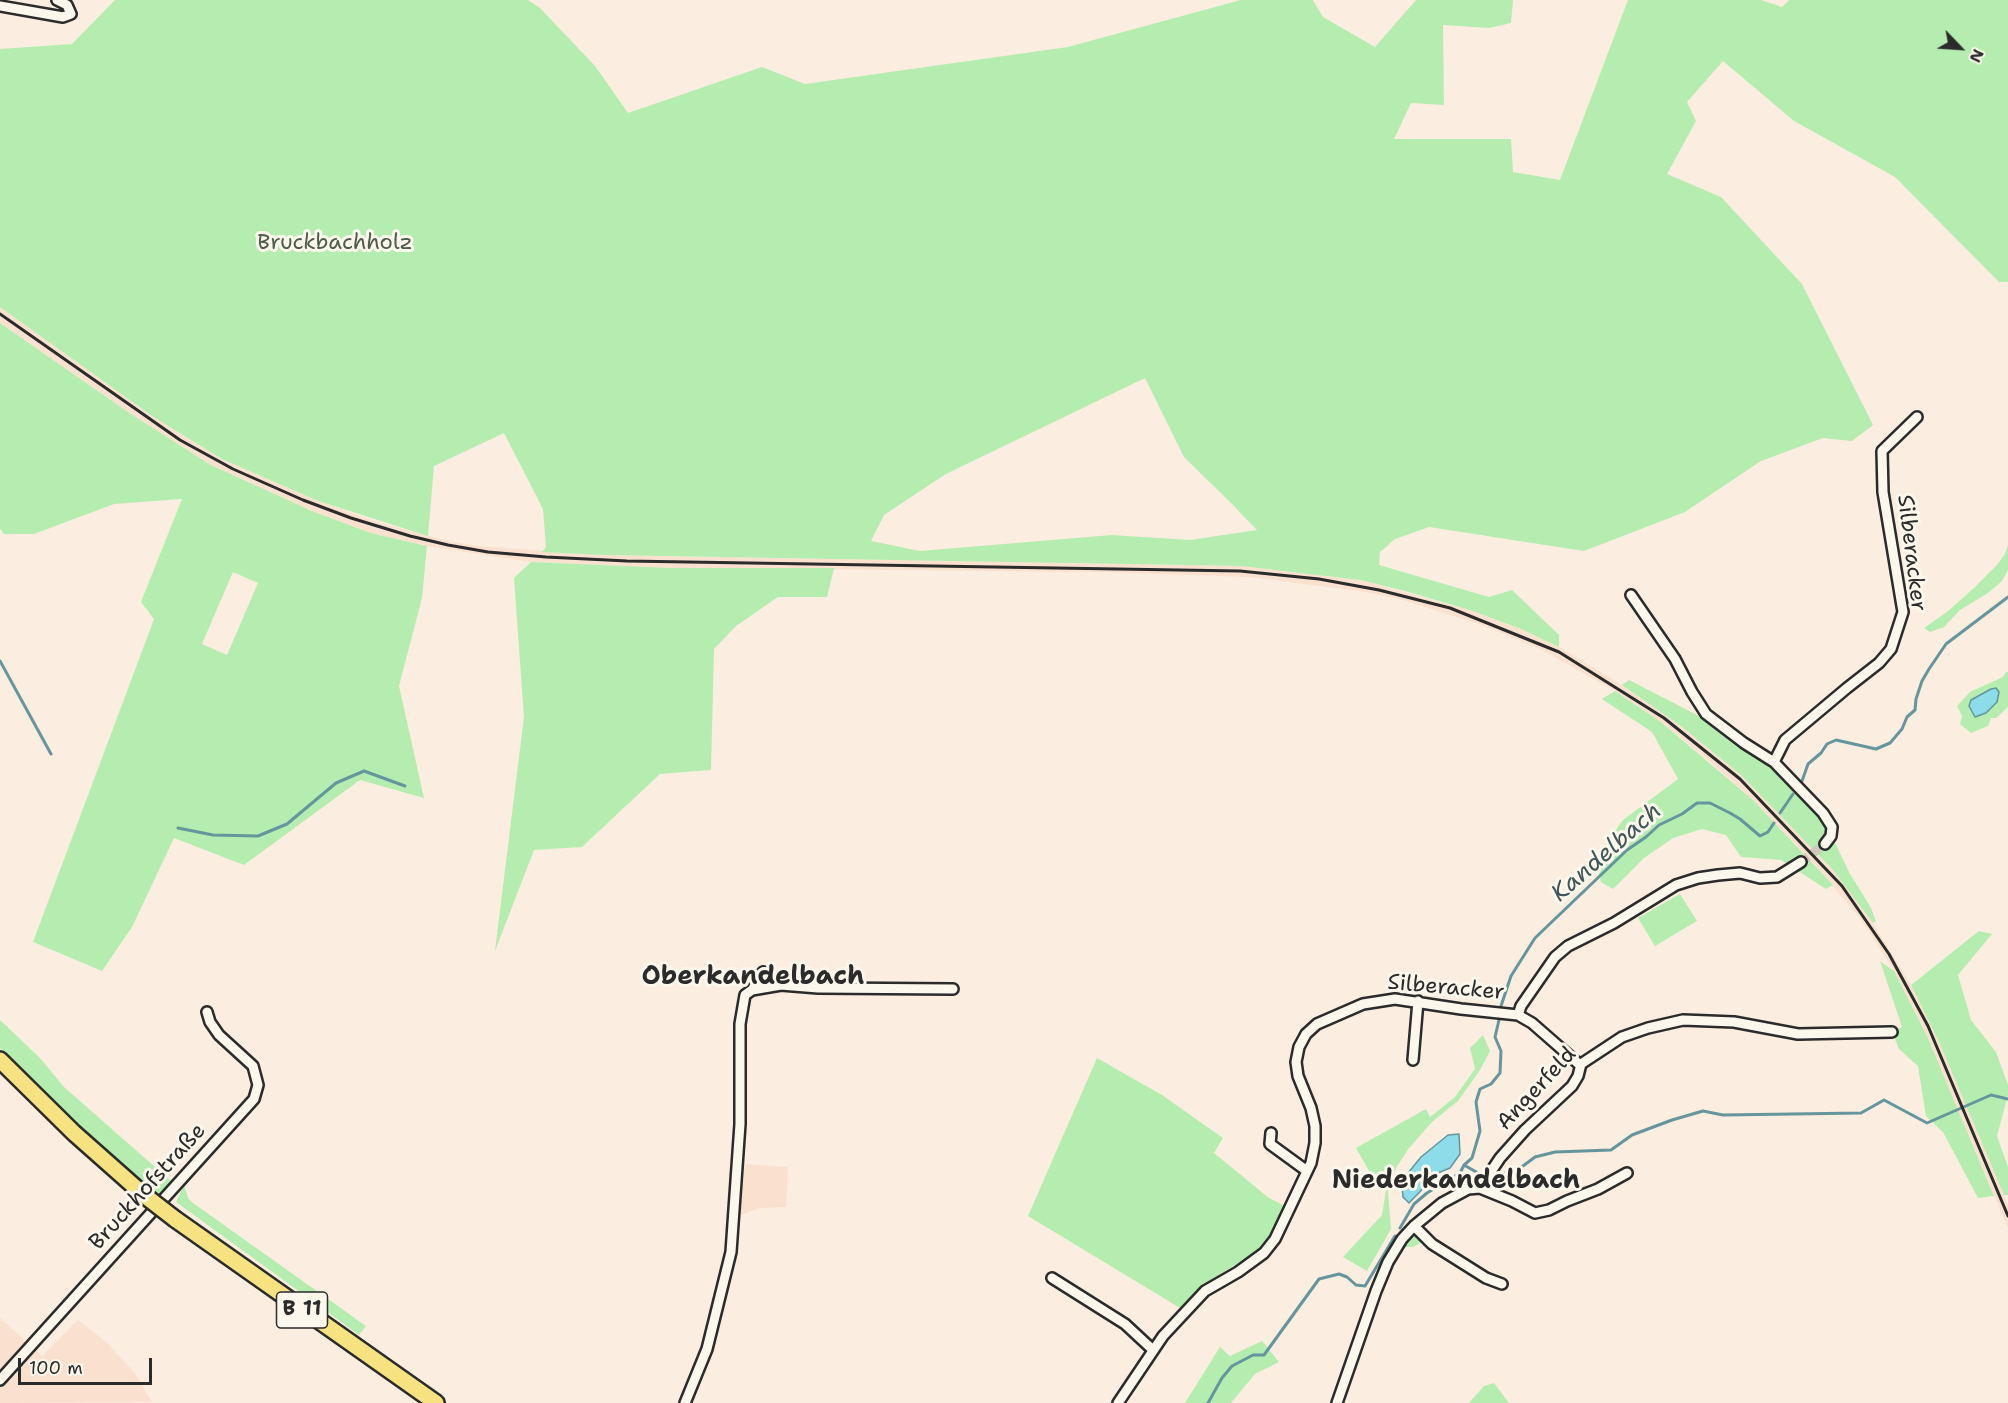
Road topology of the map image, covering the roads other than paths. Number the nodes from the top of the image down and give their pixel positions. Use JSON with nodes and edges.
{"nodes":[{"id":1,"x":57,"y":0,"type":"edge"},
{"id":2,"x":0,"y":6,"type":"edge"},
{"id":3,"x":1917,"y":417,"type":"dead end"},
{"id":4,"x":1631,"y":595,"type":"dead end"},
{"id":5,"x":1774,"y":762,"type":"junction"},
{"id":6,"x":1824,"y":844,"type":"dead end"},
{"id":7,"x":1802,"y":862,"type":"tunnel mouth"},
{"id":8,"x":781,"y":985,"type":"junction"},
{"id":9,"x":953,"y":989,"type":"dead end"},
{"id":10,"x":752,"y":990,"type":"junction"},
{"id":11,"x":1418,"y":1001,"type":"junction"},
{"id":12,"x":207,"y":1012,"type":"dead end"},
{"id":13,"x":1518,"y":1015,"type":"junction"},
{"id":14,"x":1892,"y":1032,"type":"dead end"},
{"id":15,"x":0,"y":1060,"type":"edge"},
{"id":16,"x":1413,"y":1060,"type":"dead end"},
{"id":17,"x":1580,"y":1065,"type":"junction"},
{"id":18,"x":1271,"y":1133,"type":"dead end"},
{"id":19,"x":1307,"y":1172,"type":"junction"},
{"id":20,"x":1627,"y":1173,"type":"dead end"},
{"id":21,"x":1480,"y":1188,"type":"junction"},
{"id":22,"x":1414,"y":1226,"type":"junction"},
{"id":23,"x":1052,"y":1278,"type":"dead end"},
{"id":24,"x":1502,"y":1284,"type":"dead end"},
{"id":25,"x":1153,"y":1350,"type":"junction"},
{"id":26,"x":0,"y":1380,"type":"edge"},
{"id":27,"x":436,"y":1403,"type":"edge"},
{"id":28,"x":686,"y":1403,"type":"edge"},
{"id":29,"x":1118,"y":1403,"type":"edge"},
{"id":30,"x":1337,"y":1403,"type":"edge"}],
"edges":[{"from":1,"to":2,"type":"street"},
{"from":3,"to":5,"type":"street","name":"Silberacker"},
{"from":4,"to":5,"type":"street"},
{"from":5,"to":6,"type":"street"},
{"from":7,"to":13,"type":"street","name":"Silberacker"},
{"from":8,"to":9,"type":"street"},
{"from":8,"to":10,"type":"street"},
{"from":8,"to":10,"type":"street"},
{"from":10,"to":28,"type":"street"},
{"from":11,"to":13,"type":"street","name":"Silberacker"},
{"from":11,"to":16,"type":"street"},
{"from":11,"to":19,"type":"street","name":"Silberacker"},
{"from":12,"to":26,"type":"street","name":"Bruckhofstraße"},
{"from":13,"to":17,"type":"street","name":"Silberacker"},
{"from":14,"to":17,"type":"street","name":"Angerfeld"},
{"from":15,"to":27,"type":"main road","number":"B 11","bridge":true},
{"from":17,"to":21,"type":"street","name":"Angerfeld"},
{"from":18,"to":19,"type":"street"},
{"from":19,"to":25,"type":"street","name":"Silberacker"},
{"from":20,"to":21,"type":"street"},
{"from":21,"to":22,"type":"street"},
{"from":22,"to":24,"type":"street"},
{"from":22,"to":30,"type":"street"},
{"from":23,"to":25,"type":"street"},
{"from":25,"to":29,"type":"street","name":"Silberacker"}]}
